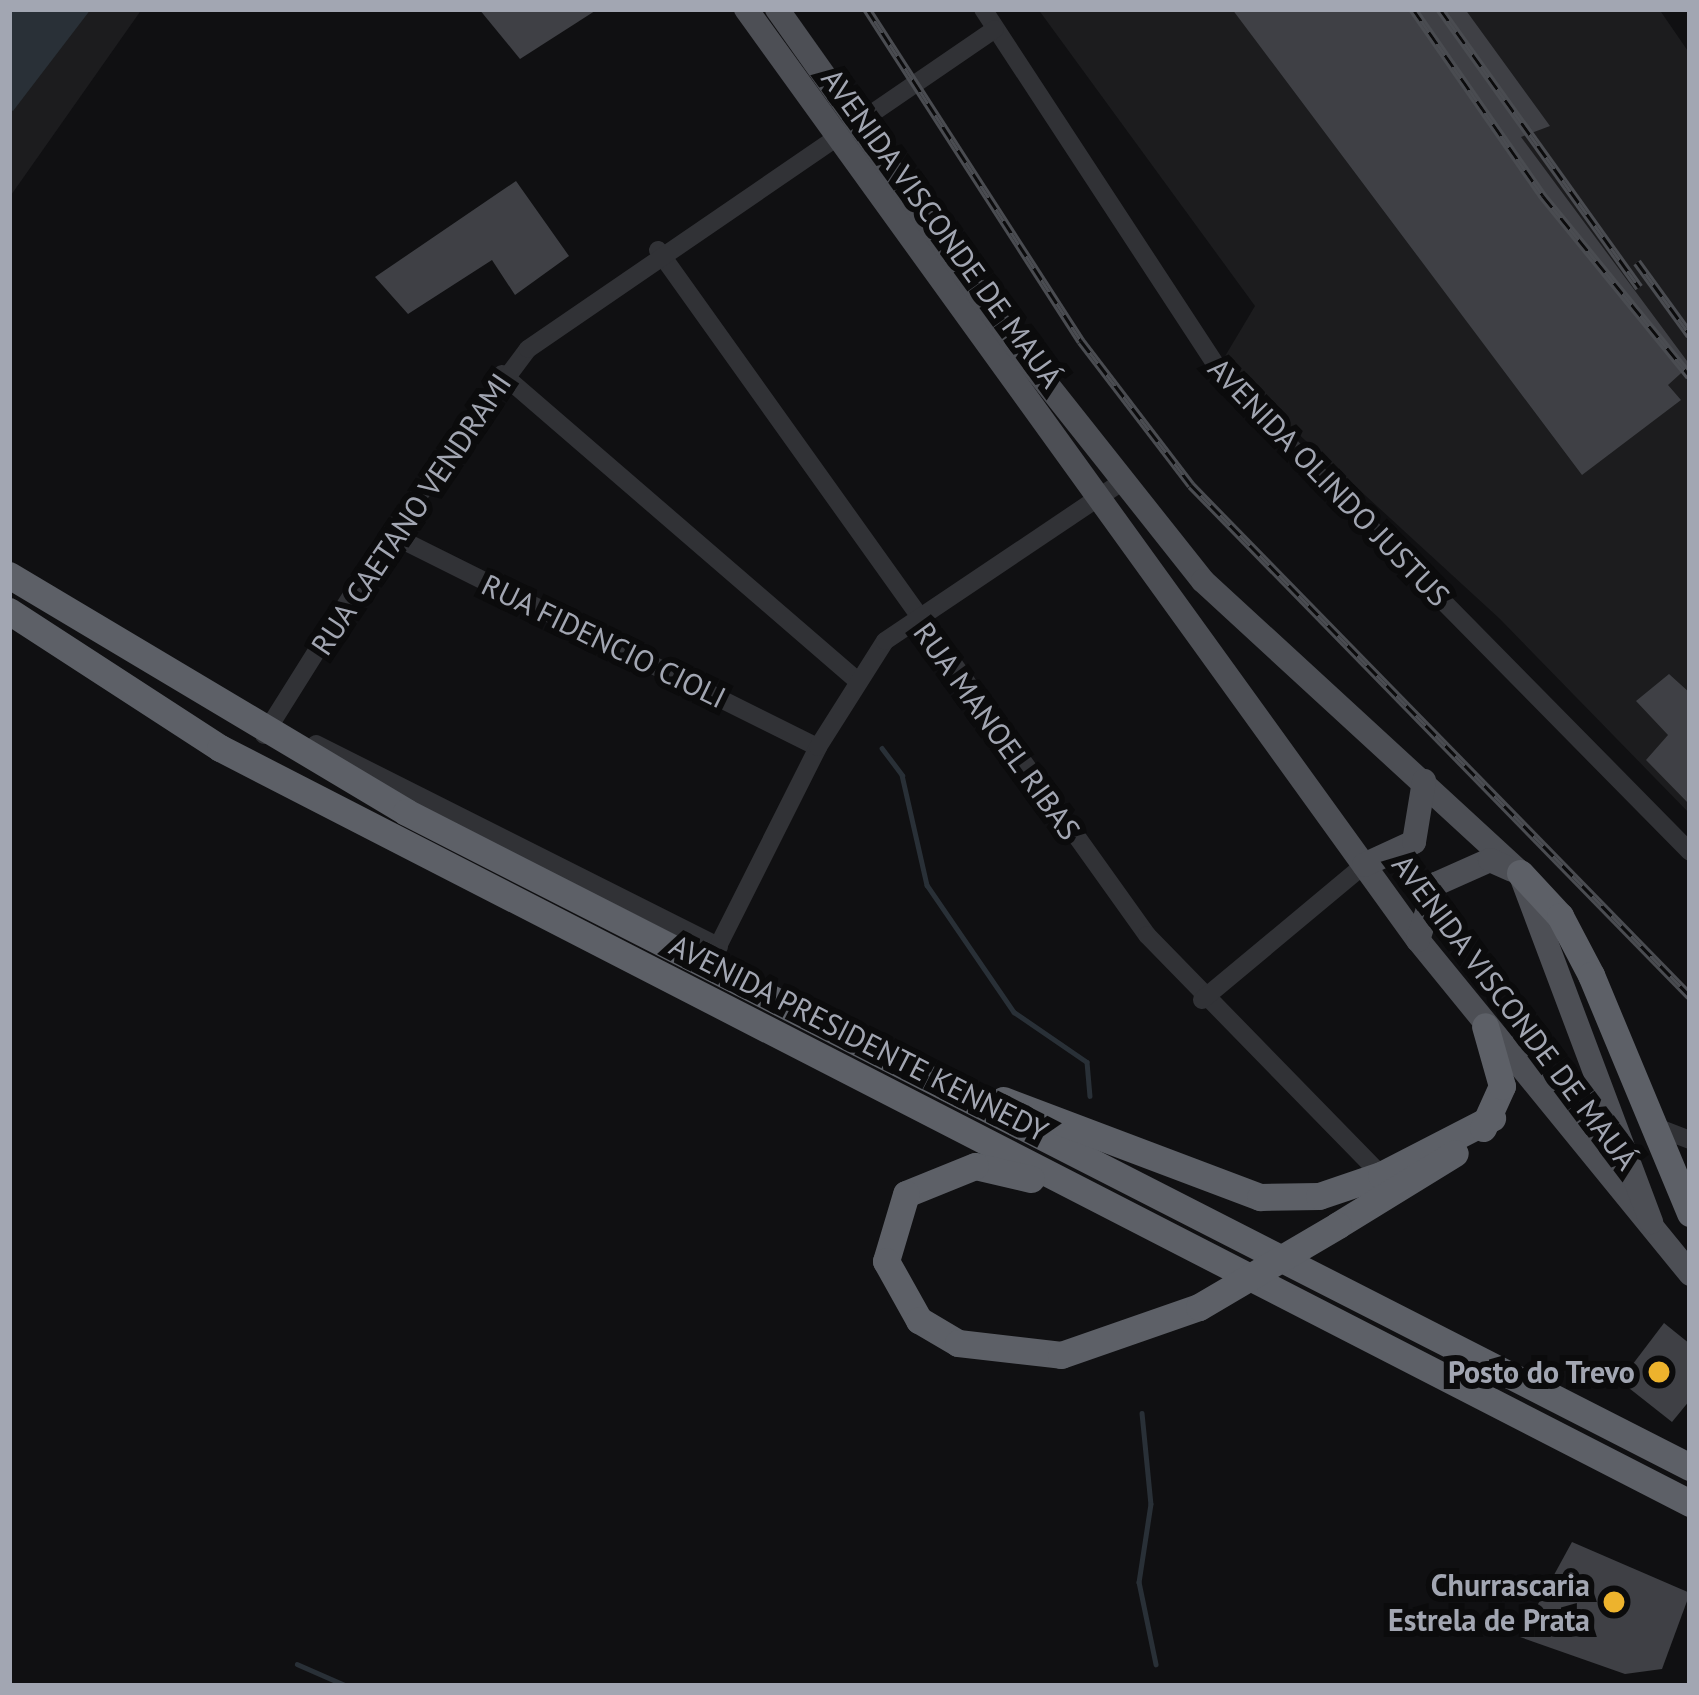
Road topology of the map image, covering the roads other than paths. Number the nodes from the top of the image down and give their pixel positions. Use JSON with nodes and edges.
{"nodes":[{"id":1,"x":746,"y":9,"type":"edge"},
{"id":2,"x":777,"y":9,"type":"edge"},
{"id":3,"x":983,"y":9,"type":"edge"},
{"id":4,"x":995,"y":29,"type":"junction"},
{"id":5,"x":849,"y":129,"type":"junction"},
{"id":6,"x":658,"y":250,"type":"junction"},
{"id":7,"x":502,"y":374,"type":"junction"},
{"id":8,"x":1122,"y":482,"type":"junction"},
{"id":9,"x":1101,"y":497,"type":"junction"},
{"id":10,"x":390,"y":535,"type":"junction"},
{"id":11,"x":9,"y":575,"type":"edge"},
{"id":12,"x":9,"y":611,"type":"edge"},
{"id":13,"x":912,"y":615,"type":"junction"},
{"id":14,"x":858,"y":681,"type":"junction"},
{"id":15,"x":268,"y":728,"type":"junction"},
{"id":16,"x":818,"y":747,"type":"junction"},
{"id":17,"x":1424,"y":781,"type":"junction"},
{"id":18,"x":1690,"y":852,"type":"edge"},
{"id":19,"x":1364,"y":865,"type":"junction"},
{"id":20,"x":1520,"y":874,"type":"junction"},
{"id":21,"x":1418,"y":940,"type":"junction"},
{"id":22,"x":713,"y":957,"type":"junction"},
{"id":23,"x":1202,"y":1000,"type":"junction"},
{"id":24,"x":789,"y":1008,"type":"junction"},
{"id":25,"x":1485,"y":1026,"type":"junction"},
{"id":26,"x":1492,"y":1118,"type":"junction"},
{"id":27,"x":1650,"y":1124,"type":"junction"},
{"id":28,"x":1690,"y":1140,"type":"edge"},
{"id":29,"x":1381,"y":1175,"type":"junction"},
{"id":30,"x":1690,"y":1213,"type":"edge"},
{"id":31,"x":1156,"y":1229,"type":"junction"},
{"id":32,"x":1658,"y":1231,"type":"junction"},
{"id":33,"x":1690,"y":1274,"type":"edge"},
{"id":34,"x":1690,"y":1468,"type":"edge"},
{"id":35,"x":1686,"y":1503,"type":"edge"}],
"edges":[{"from":1,"to":5,"type":"main road","name":"AVENIDA VISCONDE DE MAUÁ"},
{"from":2,"to":5,"type":"main road","name":"AVENIDA VISCONDE DE MAUÁ"},
{"from":3,"to":4,"type":"street","name":"AVENIDA OLINDO JUSTUS"},
{"from":4,"to":5,"type":"street","name":"RUA CAETANO VENDRAMI"},
{"from":4,"to":18,"type":"street","name":"AVENIDA OLINDO JUSTUS"},
{"from":5,"to":6,"type":"street","name":"RUA CAETANO VENDRAMI"},
{"from":5,"to":8,"type":"main road","name":"AVENIDA VISCONDE DE MAUÁ"},
{"from":5,"to":9,"type":"main road","name":"AVENIDA VISCONDE DE MAUÁ"},
{"from":6,"to":7,"type":"street","name":"RUA CAETANO VENDRAMI"},
{"from":6,"to":13,"type":"street","name":"RUA MANOEL RIBAS"},
{"from":7,"to":10,"type":"street","name":"RUA CAETANO VENDRAMI"},
{"from":7,"to":14,"type":"street"},
{"from":8,"to":9,"type":"street"},
{"from":8,"to":17,"type":"main road","name":"AVENIDA VISCONDE DE MAUÁ"},
{"from":9,"to":13,"type":"street"},
{"from":9,"to":19,"type":"main road","name":"AVENIDA VISCONDE DE MAUÁ"},
{"from":10,"to":15,"type":"street","name":"RUA CAETANO VENDRAMI"},
{"from":10,"to":16,"type":"street","name":"RUA FIDENCIO CIOLI"},
{"from":11,"to":15,"type":"highway","name":"AVENIDA PRESIDENTE KENNEDY"},
{"from":12,"to":31,"type":"highway","name":"AVENIDA PRESIDENTE KENNEDY"},
{"from":13,"to":14,"type":"street"},
{"from":13,"to":23,"type":"street","name":"RUA MANOEL RIBAS"},
{"from":14,"to":16,"type":"street"},
{"from":15,"to":22,"type":"highway","name":"AVENIDA PRESIDENTE KENNEDY"},
{"from":16,"to":22,"type":"street"},
{"from":17,"to":19,"type":"main road"},
{"from":17,"to":20,"type":"main road","name":"AVENIDA VISCONDE DE MAUÁ"},
{"from":19,"to":21,"type":"main road","name":"AVENIDA VISCONDE DE MAUÁ"},
{"from":19,"to":23,"type":"street"},
{"from":20,"to":21,"type":"main road"},
{"from":20,"to":27,"type":"highway"},
{"from":20,"to":32,"type":"main road","name":"AVENIDA VISCONDE DE MAUÁ"},
{"from":21,"to":25,"type":"main road","name":"AVENIDA VISCONDE DE MAUÁ"},
{"from":22,"to":24,"type":"highway","name":"AVENIDA PRESIDENTE KENNEDY"},
{"from":23,"to":29,"type":"street","name":"RUA MANOEL RIBAS"},
{"from":24,"to":29,"type":"highway"},
{"from":24,"to":34,"type":"highway","name":"AVENIDA PRESIDENTE KENNEDY"},
{"from":25,"to":26,"type":"highway"},
{"from":25,"to":32,"type":"main road","name":"AVENIDA VISCONDE DE MAUÁ"},
{"from":26,"to":29,"type":"highway"},
{"from":26,"to":31,"type":"highway","bridge":true},
{"from":27,"to":28,"type":"street"},
{"from":27,"to":30,"type":"highway"},
{"from":31,"to":35,"type":"highway","name":"AVENIDA PRESIDENTE KENNEDY"},
{"from":32,"to":33,"type":"main road"}]}
